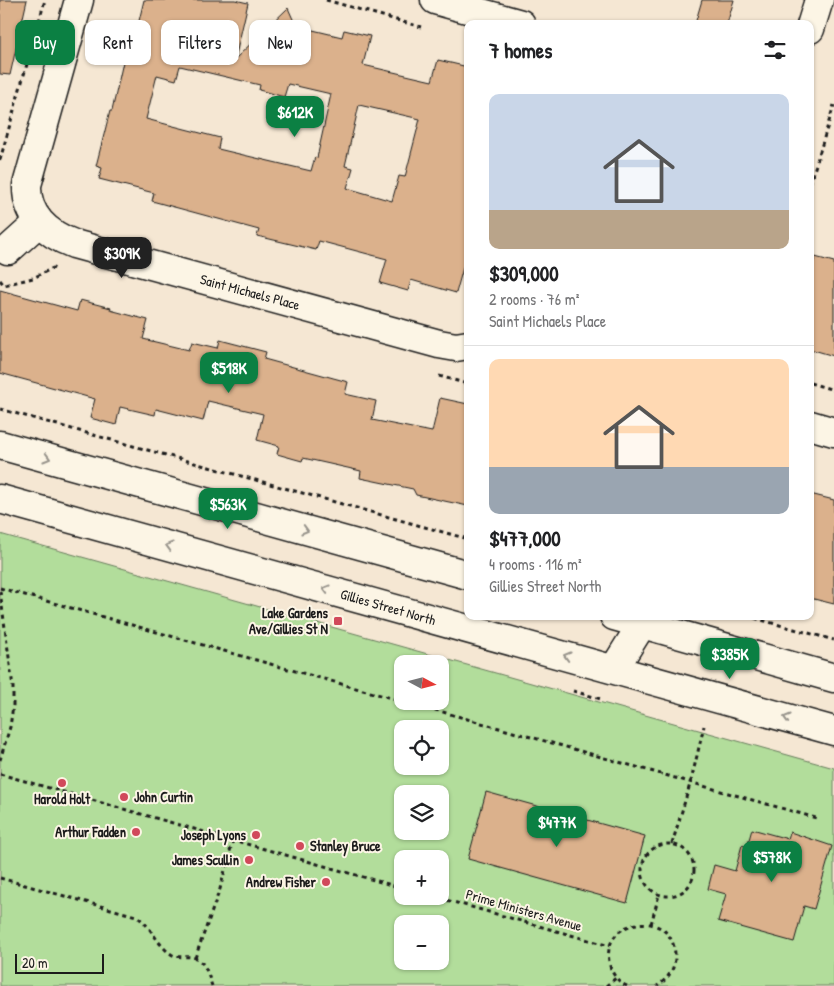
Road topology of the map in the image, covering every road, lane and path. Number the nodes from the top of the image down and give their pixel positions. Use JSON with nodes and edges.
{"nodes":[{"id":1,"x":44,"y":0,"type":"edge"},
{"id":2,"x":79,"y":0,"type":"edge"},
{"id":3,"x":326,"y":0,"type":"edge"},
{"id":4,"x":435,"y":0,"type":"edge"},
{"id":5,"x":824,"y":4,"type":"edge"},
{"id":6,"x":507,"y":20,"type":"edge"},
{"id":7,"x":814,"y":22,"type":"edge"},
{"id":8,"x":430,"y":29,"type":"dead end"},
{"id":9,"x":834,"y":105,"type":"edge"},
{"id":10,"x":0,"y":160,"type":"edge"},
{"id":11,"x":814,"y":171,"type":"edge"},
{"id":12,"x":39,"y":222,"type":"junction"},
{"id":13,"x":8,"y":250,"type":"dead end"},
{"id":14,"x":62,"y":271,"type":"dead end"},
{"id":15,"x":0,"y":280,"type":"edge"},
{"id":16,"x":464,"y":346,"type":"edge"},
{"id":17,"x":430,"y":373,"type":"dead end"},
{"id":18,"x":464,"y":383,"type":"edge"},
{"id":19,"x":814,"y":384,"type":"edge"},
{"id":20,"x":834,"y":390,"type":"edge"},
{"id":21,"x":0,"y":409,"type":"edge"},
{"id":22,"x":814,"y":426,"type":"edge"},
{"id":23,"x":834,"y":432,"type":"edge"},
{"id":24,"x":0,"y":445,"type":"edge"},
{"id":25,"x":0,"y":499,"type":"edge"},
{"id":26,"x":464,"y":538,"type":"edge"},
{"id":27,"x":464,"y":574,"type":"edge"},
{"id":28,"x":0,"y":589,"type":"edge"},
{"id":29,"x":614,"y":620,"type":"edge"},
{"id":30,"x":644,"y":620,"type":"edge"},
{"id":31,"x":762,"y":620,"type":"edge"},
{"id":32,"x":834,"y":640,"type":"edge"},
{"id":33,"x":614,"y":669,"type":"junction"},
{"id":34,"x":834,"y":678,"type":"edge"},
{"id":35,"x":394,"y":698,"type":"edge"},
{"id":36,"x":435,"y":710,"type":"edge"},
{"id":37,"x":704,"y":726,"type":"dead end"},
{"id":38,"x":834,"y":731,"type":"edge"},
{"id":39,"x":0,"y":760,"type":"edge"},
{"id":40,"x":0,"y":774,"type":"edge"},
{"id":41,"x":691,"y":782,"type":"junction"},
{"id":42,"x":816,"y":818,"type":"dead end"},
{"id":43,"x":233,"y":840,"type":"junction"},
{"id":44,"x":672,"y":844,"type":"junction"},
{"id":45,"x":0,"y":878,"type":"edge"},
{"id":46,"x":394,"y":886,"type":"edge"},
{"id":47,"x":660,"y":895,"type":"junction"},
{"id":48,"x":449,"y":901,"type":"edge"},
{"id":49,"x":652,"y":924,"type":"junction"},
{"id":50,"x":610,"y":946,"type":"junction"},
{"id":51,"x":195,"y":958,"type":"junction"},
{"id":52,"x":616,"y":978,"type":"junction"},
{"id":53,"x":212,"y":986,"type":"edge"},
{"id":54,"x":606,"y":986,"type":"edge"},
{"id":55,"x":627,"y":986,"type":"edge"},
{"id":56,"x":656,"y":986,"type":"edge"}],
"edges":[{"from":1,"to":10,"type":"path"},
{"from":2,"to":12,"type":"main road","name":"Saint Michaels Place"},
{"from":3,"to":8,"type":"path"},
{"from":4,"to":6,"type":"main road"},
{"from":5,"to":7,"type":"main road"},
{"from":9,"to":11,"type":"path"},
{"from":12,"to":13,"type":"main road"},
{"from":12,"to":16,"type":"main road","name":"Saint Michaels Place"},
{"from":14,"to":15,"type":"path"},
{"from":17,"to":18,"type":"path"},
{"from":19,"to":20,"type":"path"},
{"from":21,"to":26,"type":"path"},
{"from":22,"to":23,"type":"main road"},
{"from":24,"to":27,"type":"main road","one_way":true},
{"from":33,"to":25,"type":"main road","name":"Gillies Street North","one_way":true},
{"from":28,"to":35,"type":"path"},
{"from":28,"to":39,"type":"path"},
{"from":29,"to":33,"type":"main road"},
{"from":30,"to":33,"type":"main road"},
{"from":30,"to":34,"type":"main road"},
{"from":31,"to":32,"type":"path"},
{"from":38,"to":33,"type":"main road","name":"Gillies Street North","one_way":true},
{"from":36,"to":41,"type":"path"},
{"from":37,"to":41,"type":"path"},
{"from":40,"to":43,"type":"path"},
{"from":41,"to":42,"type":"path"},
{"from":41,"to":44,"type":"path"},
{"from":43,"to":46,"type":"path"},
{"from":43,"to":51,"type":"path"},
{"from":44,"to":47,"type":"path"},
{"from":44,"to":47,"type":"path"},
{"from":45,"to":51,"type":"path"},
{"from":47,"to":49,"type":"path"},
{"from":48,"to":50,"type":"path","name":"Prime Ministers Avenue"},
{"from":49,"to":50,"type":"path"},
{"from":49,"to":56,"type":"path"},
{"from":50,"to":52,"type":"path"},
{"from":51,"to":53,"type":"path"},
{"from":52,"to":54,"type":"path"},
{"from":52,"to":55,"type":"path"}]}
